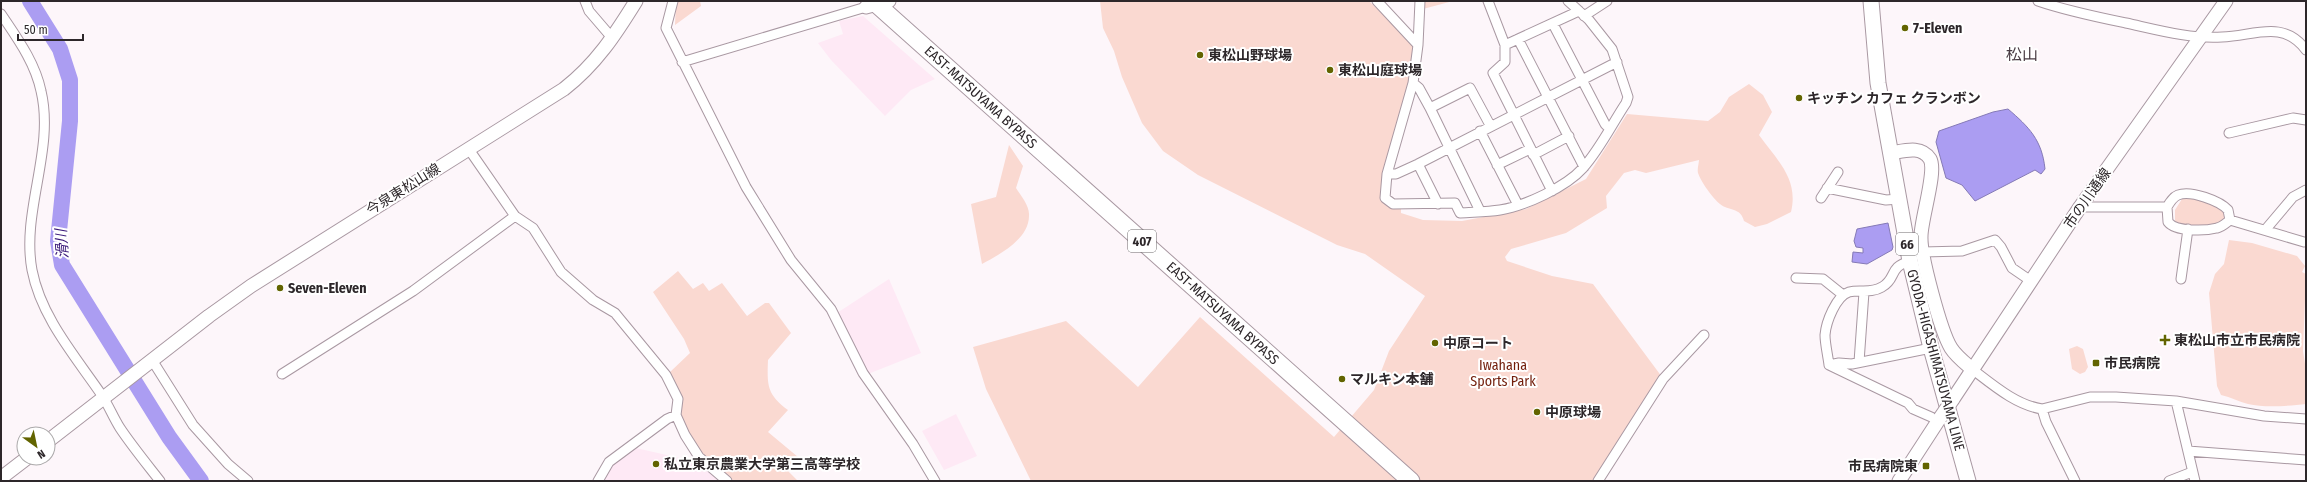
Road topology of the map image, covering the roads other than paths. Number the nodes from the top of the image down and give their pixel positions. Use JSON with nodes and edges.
{"nodes":[{"id":1,"x":585,"y":1,"type":"edge"},
{"id":2,"x":636,"y":1,"type":"edge"},
{"id":3,"x":673,"y":1,"type":"edge"},
{"id":4,"x":1377,"y":1,"type":"edge"},
{"id":5,"x":1420,"y":1,"type":"edge"},
{"id":6,"x":1488,"y":1,"type":"edge"},
{"id":7,"x":1568,"y":1,"type":"edge"},
{"id":8,"x":1607,"y":1,"type":"edge"},
{"id":9,"x":1871,"y":1,"type":"edge"},
{"id":10,"x":2038,"y":1,"type":"edge"},
{"id":11,"x":2226,"y":1,"type":"edge"},
{"id":12,"x":873,"y":3,"type":"edge"},
{"id":13,"x":1582,"y":13,"type":"junction"},
{"id":14,"x":1,"y":14,"type":"edge"},
{"id":15,"x":1553,"y":24,"type":"junction"},
{"id":16,"x":2200,"y":37,"type":"junction"},
{"id":17,"x":613,"y":39,"type":"junction"},
{"id":18,"x":1518,"y":39,"type":"junction"},
{"id":19,"x":1418,"y":45,"type":"junction"},
{"id":20,"x":1505,"y":45,"type":"junction"},
{"id":21,"x":2306,"y":50,"type":"edge"},
{"id":22,"x":682,"y":62,"type":"junction"},
{"id":23,"x":1617,"y":62,"type":"junction"},
{"id":24,"x":1581,"y":79,"type":"junction"},
{"id":25,"x":1412,"y":83,"type":"junction"},
{"id":26,"x":1548,"y":96,"type":"junction"},
{"id":27,"x":1430,"y":108,"type":"junction"},
{"id":28,"x":1514,"y":113,"type":"junction"},
{"id":29,"x":2306,"y":120,"type":"edge"},
{"id":30,"x":1490,"y":125,"type":"junction"},
{"id":31,"x":1610,"y":129,"type":"junction"},
{"id":32,"x":1480,"y":131,"type":"junction"},
{"id":33,"x":2229,"y":133,"type":"dead end"},
{"id":34,"x":1569,"y":136,"type":"junction"},
{"id":35,"x":1448,"y":147,"type":"junction"},
{"id":36,"x":468,"y":148,"type":"junction"},
{"id":37,"x":1531,"y":152,"type":"junction"},
{"id":38,"x":1890,"y":153,"type":"junction"},
{"id":39,"x":1418,"y":164,"type":"junction"},
{"id":40,"x":1497,"y":165,"type":"junction"},
{"id":41,"x":1584,"y":167,"type":"junction"},
{"id":42,"x":1838,"y":172,"type":"dead end"},
{"id":43,"x":1387,"y":174,"type":"junction"},
{"id":44,"x":1827,"y":188,"type":"junction"},
{"id":45,"x":2306,"y":190,"type":"edge"},
{"id":46,"x":1552,"y":191,"type":"junction"},
{"id":47,"x":1821,"y":198,"type":"dead end"},
{"id":48,"x":1899,"y":200,"type":"junction"},
{"id":49,"x":1438,"y":204,"type":"junction"},
{"id":50,"x":1518,"y":205,"type":"junction"},
{"id":51,"x":2080,"y":207,"type":"junction"},
{"id":52,"x":2167,"y":207,"type":"junction"},
{"id":53,"x":1480,"y":212,"type":"junction"},
{"id":54,"x":514,"y":216,"type":"junction"},
{"id":55,"x":2230,"y":220,"type":"junction"},
{"id":56,"x":2188,"y":229,"type":"junction"},
{"id":57,"x":2266,"y":229,"type":"junction"},
{"id":58,"x":2305,"y":241,"type":"edge"},
{"id":59,"x":1922,"y":252,"type":"junction"},
{"id":60,"x":1910,"y":261,"type":"junction"},
{"id":61,"x":1796,"y":278,"type":"dead end"},
{"id":62,"x":2182,"y":279,"type":"dead end"},
{"id":63,"x":2031,"y":281,"type":"junction"},
{"id":64,"x":1864,"y":292,"type":"junction"},
{"id":65,"x":1843,"y":295,"type":"junction"},
{"id":66,"x":1704,"y":335,"type":"dead end"},
{"id":67,"x":1931,"y":348,"type":"junction"},
{"id":68,"x":152,"y":360,"type":"junction"},
{"id":69,"x":1859,"y":362,"type":"junction"},
{"id":70,"x":1829,"y":366,"type":"junction"},
{"id":71,"x":1972,"y":369,"type":"junction"},
{"id":72,"x":282,"y":374,"type":"dead end"},
{"id":73,"x":106,"y":396,"type":"junction"},
{"id":74,"x":2176,"y":401,"type":"junction"},
{"id":75,"x":2042,"y":409,"type":"junction"},
{"id":76,"x":676,"y":415,"type":"junction"},
{"id":77,"x":1939,"y":419,"type":"junction"},
{"id":78,"x":2306,"y":419,"type":"edge"},
{"id":79,"x":56,"y":435,"type":"edge"},
{"id":80,"x":2188,"y":452,"type":"junction"},
{"id":81,"x":2306,"y":460,"type":"edge"},
{"id":82,"x":17,"y":466,"type":"edge"},
{"id":83,"x":2194,"y":477,"type":"edge"},
{"id":84,"x":1,"y":478,"type":"edge"},
{"id":85,"x":160,"y":481,"type":"edge"},
{"id":86,"x":248,"y":481,"type":"edge"},
{"id":87,"x":598,"y":481,"type":"edge"},
{"id":88,"x":727,"y":481,"type":"edge"},
{"id":89,"x":935,"y":481,"type":"edge"},
{"id":90,"x":1395,"y":481,"type":"edge"},
{"id":91,"x":1411,"y":481,"type":"edge"},
{"id":92,"x":1598,"y":481,"type":"edge"},
{"id":93,"x":1899,"y":481,"type":"edge"},
{"id":94,"x":1968,"y":481,"type":"edge"},
{"id":95,"x":2075,"y":481,"type":"edge"},
{"id":96,"x":2169,"y":481,"type":"edge"}],
"edges":[{"from":1,"to":17,"type":"street"},
{"from":2,"to":17,"type":"street","name":"今泉東松山線"},
{"from":3,"to":22,"type":"street"},
{"from":4,"to":19,"type":"street"},
{"from":5,"to":19,"type":"street"},
{"from":6,"to":20,"type":"street"},
{"from":7,"to":13,"type":"street"},
{"from":8,"to":13,"type":"street"},
{"from":9,"to":38,"type":"main road","name":"GYODA-HIGASHIMATSUYAMA LINE","number":"66"},
{"from":10,"to":16,"type":"street"},
{"from":11,"to":16,"type":"street","name":"市の川通線"},
{"from":12,"to":22,"type":"street"},
{"from":12,"to":90,"type":"highway","name":"EAST-MATSUYAMA BYPASS","number":"407"},
{"from":12,"to":91,"type":"highway","name":"EAST-MATSUYAMA BYPASS","number":"407"},
{"from":13,"to":15,"type":"street"},
{"from":13,"to":23,"type":"street"},
{"from":14,"to":73,"type":"street"},
{"from":15,"to":18,"type":"street"},
{"from":15,"to":24,"type":"street"},
{"from":16,"to":21,"type":"street"},
{"from":16,"to":51,"type":"street","name":"市の川通線"},
{"from":17,"to":36,"type":"street","name":"今泉東松山線"},
{"from":18,"to":20,"type":"street"},
{"from":18,"to":26,"type":"street"},
{"from":19,"to":25,"type":"street"},
{"from":20,"to":28,"type":"street"},
{"from":22,"to":89,"type":"street"},
{"from":23,"to":24,"type":"street"},
{"from":23,"to":31,"type":"street"},
{"from":24,"to":26,"type":"street"},
{"from":24,"to":31,"type":"street"},
{"from":25,"to":27,"type":"street"},
{"from":25,"to":43,"type":"street"},
{"from":26,"to":28,"type":"street"},
{"from":26,"to":34,"type":"street"},
{"from":27,"to":30,"type":"street"},
{"from":27,"to":35,"type":"street"},
{"from":28,"to":30,"type":"street"},
{"from":28,"to":37,"type":"street"},
{"from":29,"to":33,"type":"street"},
{"from":30,"to":32,"type":"street"},
{"from":31,"to":41,"type":"street"},
{"from":32,"to":35,"type":"street"},
{"from":32,"to":40,"type":"street"},
{"from":34,"to":37,"type":"street"},
{"from":34,"to":41,"type":"street"},
{"from":35,"to":39,"type":"street"},
{"from":35,"to":53,"type":"street"},
{"from":36,"to":54,"type":"street"},
{"from":36,"to":68,"type":"street","name":"今泉東松山線"},
{"from":37,"to":40,"type":"street"},
{"from":37,"to":46,"type":"street"},
{"from":38,"to":48,"type":"main road","name":"GYODA-HIGASHIMATSUYAMA LINE","number":"66"},
{"from":38,"to":59,"type":"street"},
{"from":39,"to":43,"type":"street"},
{"from":39,"to":49,"type":"street"},
{"from":40,"to":50,"type":"street"},
{"from":41,"to":46,"type":"street"},
{"from":42,"to":44,"type":"street"},
{"from":43,"to":49,"type":"street"},
{"from":44,"to":47,"type":"street"},
{"from":44,"to":48,"type":"street"},
{"from":45,"to":57,"type":"street"},
{"from":46,"to":50,"type":"street"},
{"from":48,"to":60,"type":"main road","name":"GYODA-HIGASHIMATSUYAMA LINE","number":"66"},
{"from":49,"to":53,"type":"street"},
{"from":50,"to":53,"type":"street"},
{"from":51,"to":52,"type":"street"},
{"from":51,"to":63,"type":"street","name":"市の川通線"},
{"from":52,"to":55,"type":"street"},
{"from":52,"to":56,"type":"street"},
{"from":54,"to":72,"type":"street"},
{"from":54,"to":76,"type":"street"},
{"from":55,"to":56,"type":"street"},
{"from":55,"to":57,"type":"street"},
{"from":56,"to":62,"type":"street"},
{"from":57,"to":58,"type":"street"},
{"from":59,"to":63,"type":"street"},
{"from":59,"to":71,"type":"street"},
{"from":60,"to":64,"type":"street"},
{"from":60,"to":67,"type":"main road","name":"GYODA-HIGASHIMATSUYAMA LINE","number":"66"},
{"from":61,"to":65,"type":"street"},
{"from":63,"to":71,"type":"street","name":"市の川通線"},
{"from":64,"to":65,"type":"street"},
{"from":64,"to":69,"type":"street"},
{"from":65,"to":70,"type":"street"},
{"from":66,"to":92,"type":"street"},
{"from":67,"to":69,"type":"street"},
{"from":67,"to":94,"type":"main road","name":"GYODA-HIGASHIMATSUYAMA LINE","number":"66"},
{"from":68,"to":73,"type":"street","name":"今泉東松山線"},
{"from":68,"to":86,"type":"street"},
{"from":69,"to":70,"type":"street"},
{"from":70,"to":77,"type":"street"},
{"from":71,"to":75,"type":"street"},
{"from":71,"to":77,"type":"street","name":"市の川通線","bridge":true},
{"from":73,"to":79,"type":"street"},
{"from":73,"to":85,"type":"street"},
{"from":74,"to":75,"type":"street"},
{"from":74,"to":78,"type":"street"},
{"from":74,"to":80,"type":"street"},
{"from":75,"to":95,"type":"street"},
{"from":76,"to":87,"type":"street"},
{"from":76,"to":88,"type":"street"},
{"from":77,"to":93,"type":"street"},
{"from":80,"to":81,"type":"street"},
{"from":80,"to":83,"type":"street"},
{"from":82,"to":84,"type":"street"},
{"from":83,"to":96,"type":"street"}]}
